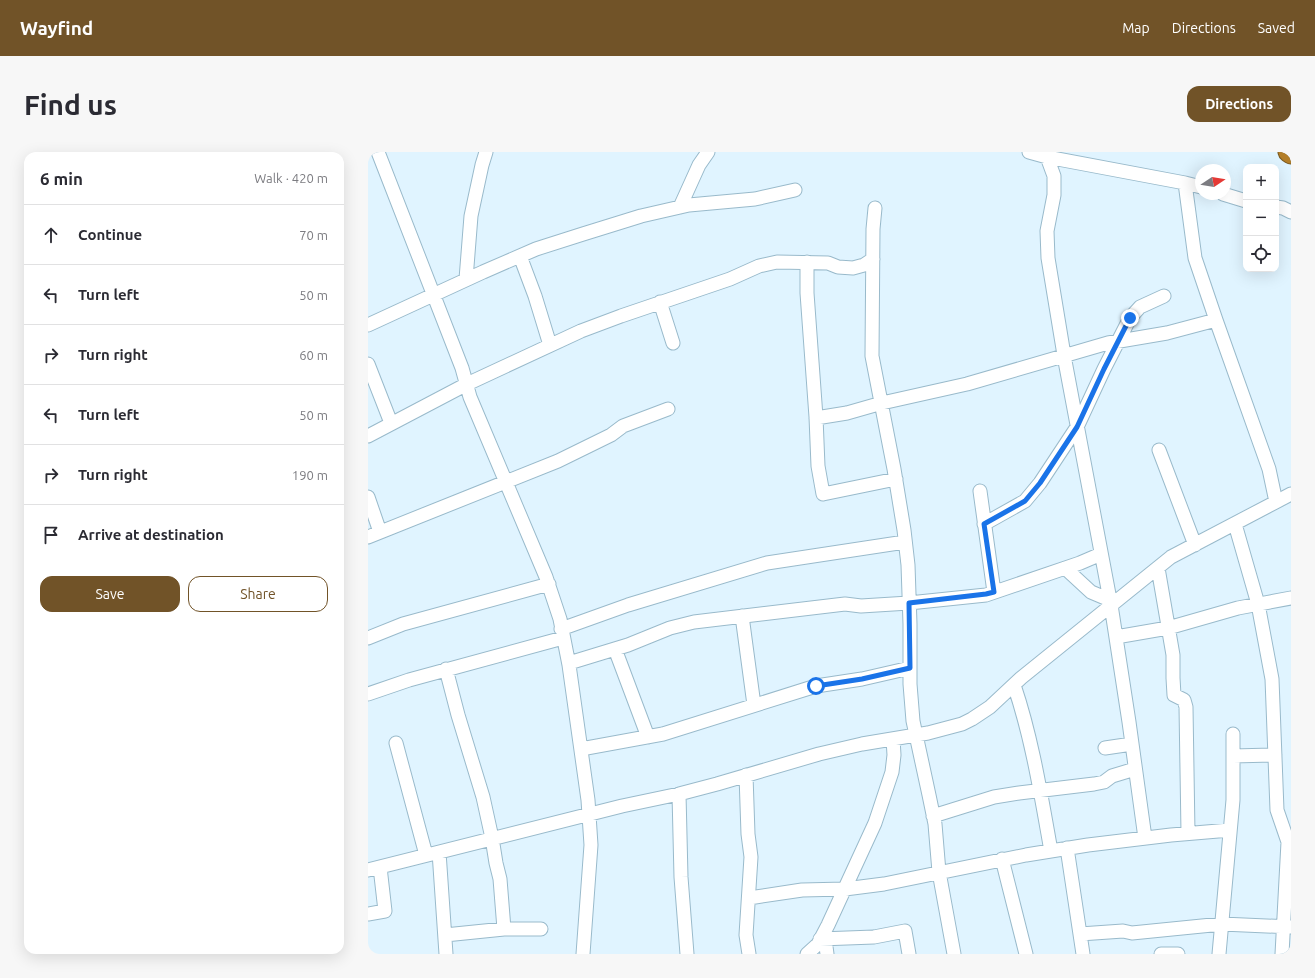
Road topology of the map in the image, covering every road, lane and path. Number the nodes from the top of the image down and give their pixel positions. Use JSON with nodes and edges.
{"nodes":[{"id":1,"x":378,"y":152,"type":"edge"},
{"id":2,"x":486,"y":152,"type":"edge"},
{"id":3,"x":708,"y":152,"type":"edge"},
{"id":4,"x":1029,"y":152,"type":"edge"},
{"id":5,"x":1288,"y":152,"type":"edge"},
{"id":6,"x":1291,"y":154,"type":"edge"},
{"id":7,"x":1047,"y":157,"type":"junction"},
{"id":8,"x":1185,"y":182,"type":"junction"},
{"id":9,"x":1195,"y":185,"type":"edge"},
{"id":10,"x":795,"y":190,"type":"dead end"},
{"id":11,"x":1231,"y":196,"type":"edge"},
{"id":12,"x":1243,"y":200,"type":"edge"},
{"id":13,"x":680,"y":207,"type":"junction"},
{"id":14,"x":1279,"y":207,"type":"edge"},
{"id":15,"x":875,"y":208,"type":"dead end"},
{"id":16,"x":1291,"y":212,"type":"edge"},
{"id":17,"x":520,"y":256,"type":"junction"},
{"id":18,"x":873,"y":259,"type":"junction"},
{"id":19,"x":807,"y":262,"type":"junction"},
{"id":20,"x":466,"y":280,"type":"junction"},
{"id":21,"x":434,"y":294,"type":"junction"},
{"id":22,"x":1164,"y":296,"type":"dead end"},
{"id":23,"x":660,"y":302,"type":"junction"},
{"id":24,"x":1216,"y":320,"type":"junction"},
{"id":25,"x":368,"y":325,"type":"edge"},
{"id":26,"x":1118,"y":342,"type":"junction"},
{"id":27,"x":673,"y":343,"type":"dead end"},
{"id":28,"x":550,"y":345,"type":"junction"},
{"id":29,"x":1064,"y":357,"type":"junction"},
{"id":30,"x":368,"y":364,"type":"edge"},
{"id":31,"x":466,"y":384,"type":"junction"},
{"id":32,"x":882,"y":403,"type":"junction"},
{"id":33,"x":668,"y":409,"type":"dead end"},
{"id":34,"x":816,"y":418,"type":"junction"},
{"id":35,"x":391,"y":423,"type":"junction"},
{"id":36,"x":1077,"y":427,"type":"junction"},
{"id":37,"x":368,"y":436,"type":"edge"},
{"id":38,"x":1159,"y":450,"type":"dead end"},
{"id":39,"x":896,"y":479,"type":"junction"},
{"id":40,"x":506,"y":483,"type":"junction"},
{"id":41,"x":980,"y":491,"type":"dead end"},
{"id":42,"x":1291,"y":494,"type":"edge"},
{"id":43,"x":368,"y":497,"type":"edge"},
{"id":44,"x":1276,"y":502,"type":"junction"},
{"id":45,"x":984,"y":524,"type":"junction"},
{"id":46,"x":1235,"y":524,"type":"junction"},
{"id":47,"x":380,"y":532,"type":"junction"},
{"id":48,"x":368,"y":537,"type":"edge"},
{"id":49,"x":905,"y":542,"type":"junction"},
{"id":50,"x":1195,"y":545,"type":"junction"},
{"id":51,"x":1101,"y":554,"type":"junction"},
{"id":52,"x":1065,"y":568,"type":"junction"},
{"id":53,"x":1158,"y":568,"type":"junction"},
{"id":54,"x":548,"y":584,"type":"junction"},
{"id":55,"x":994,"y":592,"type":"junction"},
{"id":56,"x":1291,"y":598,"type":"edge"},
{"id":57,"x":1110,"y":602,"type":"junction"},
{"id":58,"x":909,"y":603,"type":"junction"},
{"id":59,"x":1258,"y":604,"type":"junction"},
{"id":60,"x":742,"y":616,"type":"junction"},
{"id":61,"x":1168,"y":628,"type":"junction"},
{"id":62,"x":562,"y":633,"type":"junction"},
{"id":63,"x":1116,"y":637,"type":"junction"},
{"id":64,"x":368,"y":638,"type":"edge"},
{"id":65,"x":615,"y":649,"type":"junction"},
{"id":66,"x":569,"y":663,"type":"junction"},
{"id":67,"x":910,"y":668,"type":"junction"},
{"id":68,"x":446,"y":669,"type":"junction"},
{"id":69,"x":1014,"y":685,"type":"junction"},
{"id":70,"x":368,"y":694,"type":"edge"},
{"id":71,"x":754,"y":705,"type":"junction"},
{"id":72,"x":1233,"y":734,"type":"dead end"},
{"id":73,"x":916,"y":735,"type":"junction"},
{"id":74,"x":648,"y":737,"type":"junction"},
{"id":75,"x":893,"y":739,"type":"junction"},
{"id":76,"x":396,"y":743,"type":"dead end"},
{"id":77,"x":1132,"y":744,"type":"junction"},
{"id":78,"x":1105,"y":748,"type":"dead end"},
{"id":79,"x":581,"y":749,"type":"junction"},
{"id":80,"x":1275,"y":755,"type":"junction"},
{"id":81,"x":1233,"y":756,"type":"junction"},
{"id":82,"x":1136,"y":769,"type":"junction"},
{"id":83,"x":746,"y":775,"type":"junction"},
{"id":84,"x":1040,"y":790,"type":"junction"},
{"id":85,"x":679,"y":794,"type":"junction"},
{"id":86,"x":589,"y":814,"type":"junction"},
{"id":87,"x":933,"y":816,"type":"junction"},
{"id":88,"x":1230,"y":830,"type":"junction"},
{"id":89,"x":1188,"y":833,"type":"junction"},
{"id":90,"x":492,"y":838,"type":"junction"},
{"id":91,"x":1145,"y":838,"type":"junction"},
{"id":92,"x":1067,"y":848,"type":"junction"},
{"id":93,"x":1051,"y":851,"type":"junction"},
{"id":94,"x":439,"y":852,"type":"junction"},
{"id":95,"x":426,"y":855,"type":"junction"},
{"id":96,"x":1002,"y":859,"type":"junction"},
{"id":97,"x":374,"y":868,"type":"edge"},
{"id":98,"x":939,"y":872,"type":"junction"},
{"id":99,"x":845,"y":889,"type":"junction"},
{"id":100,"x":749,"y":898,"type":"junction"},
{"id":101,"x":368,"y":914,"type":"edge"},
{"id":102,"x":1222,"y":924,"type":"junction"},
{"id":103,"x":1287,"y":927,"type":"edge"},
{"id":104,"x":504,"y":929,"type":"junction"},
{"id":105,"x":541,"y":929,"type":"dead end"},
{"id":106,"x":1080,"y":934,"type":"junction"},
{"id":107,"x":445,"y":935,"type":"junction"},
{"id":108,"x":823,"y":939,"type":"junction"},
{"id":109,"x":446,"y":954,"type":"edge"},
{"id":110,"x":583,"y":954,"type":"edge"},
{"id":111,"x":687,"y":954,"type":"edge"},
{"id":112,"x":749,"y":954,"type":"edge"},
{"id":113,"x":807,"y":954,"type":"edge"},
{"id":114,"x":827,"y":954,"type":"edge"},
{"id":115,"x":909,"y":954,"type":"edge"},
{"id":116,"x":954,"y":954,"type":"edge"},
{"id":117,"x":1026,"y":954,"type":"edge"},
{"id":118,"x":1083,"y":954,"type":"edge"},
{"id":119,"x":1161,"y":954,"type":"edge"},
{"id":120,"x":1178,"y":954,"type":"edge"},
{"id":121,"x":1219,"y":954,"type":"edge"},
{"id":122,"x":1282,"y":954,"type":"edge"}],
"edges":[{"from":1,"to":21,"type":"street"},
{"from":2,"to":20,"type":"street"},
{"from":3,"to":13,"type":"street"},
{"from":4,"to":7,"type":"street"},
{"from":5,"to":6,"type":"highway"},
{"from":7,"to":8,"type":"street"},
{"from":7,"to":29,"type":"street"},
{"from":8,"to":9,"type":"street"},
{"from":8,"to":24,"type":"street"},
{"from":10,"to":13,"type":"street"},
{"from":11,"to":12,"type":"street"},
{"from":13,"to":17,"type":"street"},
{"from":14,"to":16,"type":"street"},
{"from":15,"to":18,"type":"street"},
{"from":17,"to":20,"type":"street"},
{"from":17,"to":28,"type":"street"},
{"from":18,"to":19,"type":"street"},
{"from":18,"to":32,"type":"street"},
{"from":19,"to":23,"type":"street"},
{"from":19,"to":34,"type":"street"},
{"from":20,"to":21,"type":"street"},
{"from":21,"to":25,"type":"street"},
{"from":21,"to":31,"type":"street"},
{"from":22,"to":26,"type":"street"},
{"from":23,"to":27,"type":"street"},
{"from":23,"to":28,"type":"street"},
{"from":24,"to":26,"type":"street"},
{"from":24,"to":44,"type":"street"},
{"from":26,"to":29,"type":"street"},
{"from":26,"to":36,"type":"street"},
{"from":28,"to":31,"type":"street"},
{"from":29,"to":32,"type":"street"},
{"from":29,"to":36,"type":"street"},
{"from":30,"to":35,"type":"street"},
{"from":31,"to":35,"type":"street"},
{"from":31,"to":40,"type":"street"},
{"from":32,"to":34,"type":"street"},
{"from":32,"to":39,"type":"street"},
{"from":33,"to":40,"type":"street"},
{"from":34,"to":39,"type":"street"},
{"from":35,"to":37,"type":"street"},
{"from":36,"to":45,"type":"street"},
{"from":36,"to":51,"type":"street"},
{"from":38,"to":50,"type":"street"},
{"from":39,"to":49,"type":"street"},
{"from":40,"to":47,"type":"street"},
{"from":40,"to":54,"type":"street"},
{"from":41,"to":45,"type":"street"},
{"from":42,"to":44,"type":"street"},
{"from":43,"to":47,"type":"street"},
{"from":44,"to":46,"type":"street"},
{"from":45,"to":55,"type":"street"},
{"from":46,"to":50,"type":"street"},
{"from":46,"to":59,"type":"street"},
{"from":47,"to":48,"type":"street"},
{"from":49,"to":58,"type":"street"},
{"from":49,"to":62,"type":"street"},
{"from":50,"to":53,"type":"street"},
{"from":51,"to":52,"type":"street"},
{"from":51,"to":57,"type":"street"},
{"from":52,"to":55,"type":"street"},
{"from":52,"to":57,"type":"street"},
{"from":53,"to":57,"type":"street"},
{"from":53,"to":61,"type":"street"},
{"from":54,"to":62,"type":"street"},
{"from":54,"to":64,"type":"street"},
{"from":55,"to":58,"type":"street"},
{"from":56,"to":59,"type":"street"},
{"from":57,"to":63,"type":"street"},
{"from":57,"to":69,"type":"street"},
{"from":58,"to":60,"type":"street"},
{"from":58,"to":67,"type":"street"},
{"from":59,"to":61,"type":"street"},
{"from":59,"to":80,"type":"street"},
{"from":60,"to":65,"type":"street"},
{"from":60,"to":71,"type":"street"},
{"from":61,"to":63,"type":"street"},
{"from":61,"to":89,"type":"street"},
{"from":62,"to":66,"type":"street"},
{"from":62,"to":68,"type":"street"},
{"from":63,"to":77,"type":"street"},
{"from":65,"to":66,"type":"street"},
{"from":65,"to":74,"type":"street"},
{"from":66,"to":79,"type":"street"},
{"from":67,"to":71,"type":"street"},
{"from":67,"to":73,"type":"street"},
{"from":68,"to":70,"type":"street"},
{"from":68,"to":90,"type":"street"},
{"from":69,"to":73,"type":"street"},
{"from":69,"to":84,"type":"street"},
{"from":71,"to":74,"type":"street"},
{"from":72,"to":81,"type":"street"},
{"from":73,"to":75,"type":"street"},
{"from":73,"to":87,"type":"street"},
{"from":74,"to":79,"type":"street"},
{"from":75,"to":83,"type":"street"},
{"from":75,"to":99,"type":"street"},
{"from":76,"to":95,"type":"street"},
{"from":77,"to":78,"type":"street"},
{"from":77,"to":82,"type":"street"},
{"from":79,"to":86,"type":"street"},
{"from":80,"to":81,"type":"street"},
{"from":80,"to":103,"type":"street"},
{"from":81,"to":88,"type":"street"},
{"from":82,"to":84,"type":"street"},
{"from":82,"to":91,"type":"street"},
{"from":83,"to":85,"type":"street"},
{"from":83,"to":100,"type":"street"},
{"from":84,"to":87,"type":"street"},
{"from":84,"to":93,"type":"street"},
{"from":85,"to":86,"type":"street"},
{"from":85,"to":111,"type":"street"},
{"from":86,"to":90,"type":"street"},
{"from":86,"to":110,"type":"street"},
{"from":87,"to":98,"type":"street"},
{"from":88,"to":89,"type":"street"},
{"from":88,"to":102,"type":"street"},
{"from":89,"to":91,"type":"street"},
{"from":90,"to":94,"type":"street"},
{"from":90,"to":104,"type":"street"},
{"from":91,"to":92,"type":"street"},
{"from":92,"to":93,"type":"street"},
{"from":92,"to":106,"type":"street"},
{"from":93,"to":96,"type":"street"},
{"from":94,"to":95,"type":"street"},
{"from":94,"to":107,"type":"street"},
{"from":95,"to":97,"type":"street"},
{"from":96,"to":98,"type":"street"},
{"from":96,"to":117,"type":"street"},
{"from":97,"to":101,"type":"street"},
{"from":98,"to":99,"type":"street"},
{"from":98,"to":116,"type":"street"},
{"from":99,"to":100,"type":"street"},
{"from":99,"to":108,"type":"street"},
{"from":100,"to":112,"type":"street"},
{"from":102,"to":103,"type":"street"},
{"from":102,"to":106,"type":"street"},
{"from":102,"to":121,"type":"street"},
{"from":103,"to":122,"type":"street"},
{"from":104,"to":105,"type":"street"},
{"from":104,"to":107,"type":"street"},
{"from":106,"to":118,"type":"street"},
{"from":107,"to":109,"type":"street"},
{"from":108,"to":113,"type":"street"},
{"from":108,"to":114,"type":"street"},
{"from":108,"to":115,"type":"street"},
{"from":119,"to":120,"type":"street"}]}
